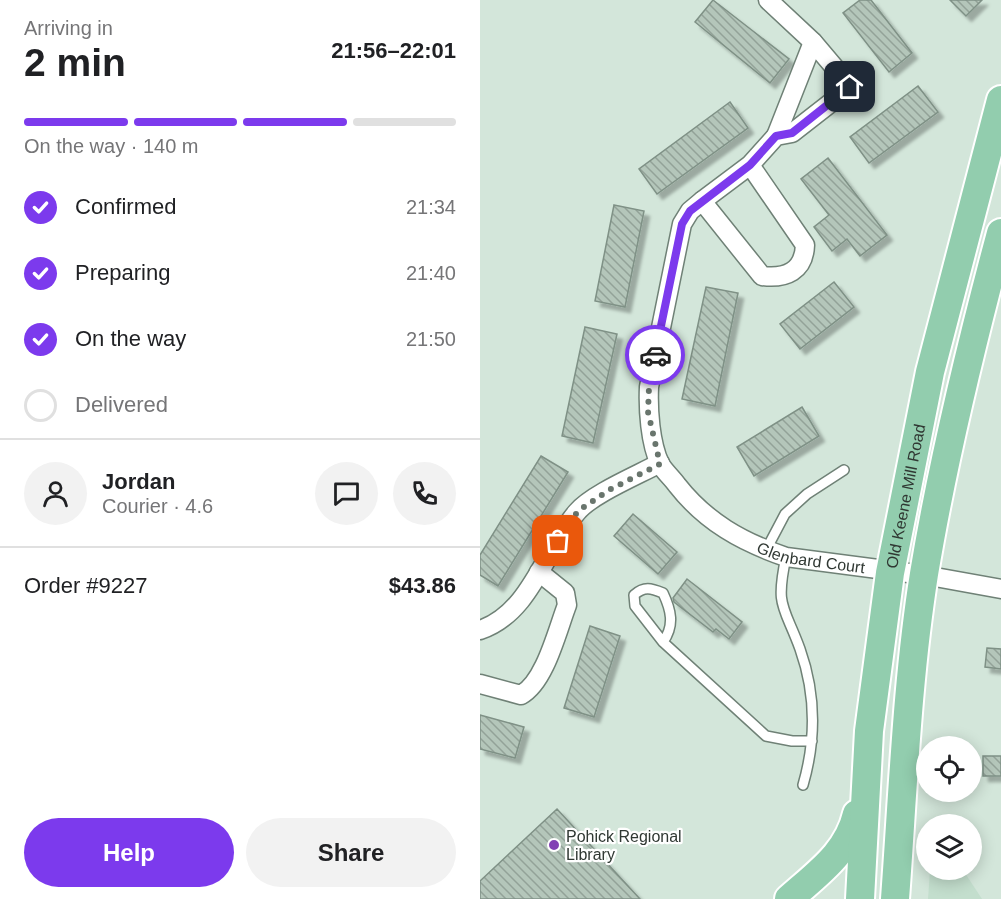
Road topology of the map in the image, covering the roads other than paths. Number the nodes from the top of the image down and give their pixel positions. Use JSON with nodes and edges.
{"nodes":[{"id":1,"x":768,"y":0,"type":"edge"},
{"id":2,"x":813,"y":42,"type":"junction"},
{"id":3,"x":1001,"y":100,"type":"edge"},
{"id":4,"x":776,"y":136,"type":"junction"},
{"id":5,"x":750,"y":165,"type":"junction"},
{"id":6,"x":702,"y":201,"type":"junction"},
{"id":7,"x":1001,"y":233,"type":"edge"},
{"id":8,"x":660,"y":464,"type":"junction"},
{"id":9,"x":844,"y":470,"type":"dead end"},
{"id":10,"x":765,"y":550,"type":"junction"},
{"id":11,"x":786,"y":557,"type":"junction"},
{"id":12,"x":539,"y":572,"type":"junction"},
{"id":13,"x":890,"y":573,"type":"junction"},
{"id":14,"x":924,"y":575,"type":"junction"},
{"id":15,"x":1001,"y":589,"type":"edge"},
{"id":16,"x":480,"y":630,"type":"edge"},
{"id":17,"x":663,"y":642,"type":"junction"},
{"id":18,"x":480,"y":684,"type":"edge"},
{"id":19,"x":812,"y":741,"type":"junction"},
{"id":20,"x":868,"y":765,"type":"junction"},
{"id":21,"x":803,"y":785,"type":"dead end"},
{"id":22,"x":789,"y":899,"type":"edge"},
{"id":23,"x":860,"y":899,"type":"edge"},
{"id":24,"x":895,"y":899,"type":"edge"}],
"edges":[{"from":1,"to":2,"type":"street"},
{"from":2,"to":4,"type":"street"},
{"from":2,"to":4,"type":"street"},
{"from":3,"to":13,"type":"main road","name":"Old Keene Mill Road"},
{"from":4,"to":5,"type":"street"},
{"from":5,"to":6,"type":"street"},
{"from":5,"to":6,"type":"street"},
{"from":6,"to":8,"type":"street"},
{"from":7,"to":14,"type":"main road","name":"Old Keene Mill Road"},
{"from":8,"to":10,"type":"street","name":"Glenbard Court"},
{"from":8,"to":12,"type":"street"},
{"from":9,"to":10,"type":"lane"},
{"from":10,"to":11,"type":"street","name":"Glenbard Court"},
{"from":11,"to":13,"type":"street","name":"Glenbard Court"},
{"from":11,"to":19,"type":"lane"},
{"from":12,"to":16,"type":"street"},
{"from":12,"to":18,"type":"street"},
{"from":13,"to":14,"type":"street","name":"Glenbard Court"},
{"from":13,"to":20,"type":"main road","name":"Old Keene Mill Road"},
{"from":14,"to":15,"type":"street","name":"Glenbard Court"},
{"from":14,"to":24,"type":"main road","name":"Old Keene Mill Road"},
{"from":17,"to":17,"type":"lane"},
{"from":17,"to":19,"type":"lane"},
{"from":19,"to":21,"type":"lane"},
{"from":20,"to":22,"type":"main road"},
{"from":20,"to":23,"type":"main road","name":"Old Keene Mill Road"}]}
